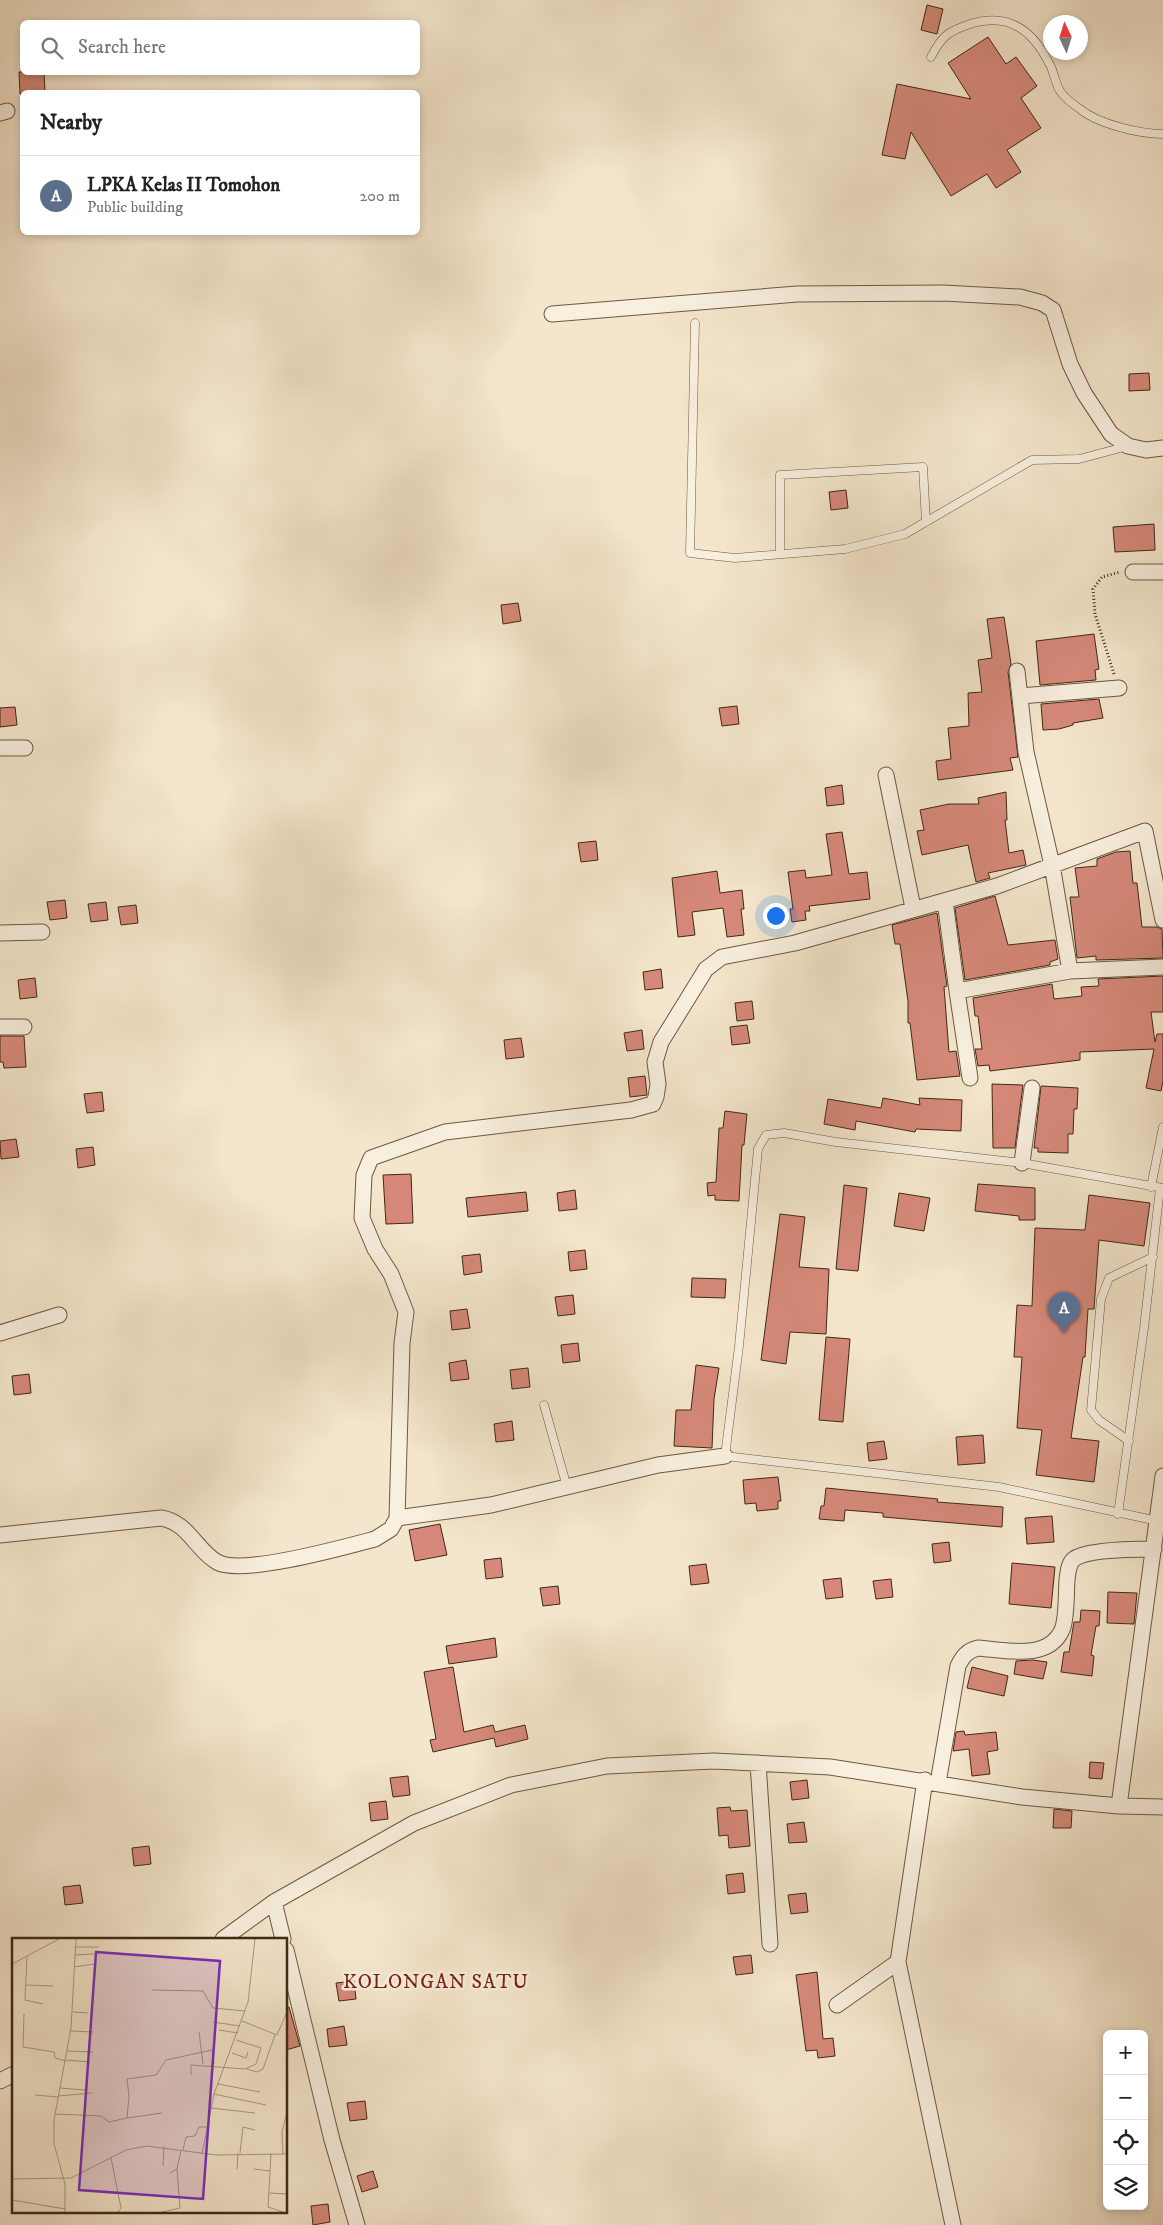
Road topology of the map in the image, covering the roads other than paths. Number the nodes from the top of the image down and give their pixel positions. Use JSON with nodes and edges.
{"nodes":[{"id":1,"x":931,"y":57,"type":"dead end"},
{"id":2,"x":1163,"y":134,"type":"edge"},
{"id":3,"x":552,"y":314,"type":"dead end"},
{"id":4,"x":695,"y":323,"type":"dead end"},
{"id":5,"x":1128,"y":446,"type":"junction"},
{"id":6,"x":1163,"y":448,"type":"edge"},
{"id":7,"x":926,"y":522,"type":"junction"},
{"id":8,"x":780,"y":554,"type":"junction"},
{"id":9,"x":1133,"y":572,"type":"road end"},
{"id":10,"x":1163,"y":572,"type":"edge"},
{"id":11,"x":1017,"y":671,"type":"dead end"},
{"id":12,"x":1118,"y":688,"type":"road end"},
{"id":13,"x":1020,"y":696,"type":"junction"},
{"id":14,"x":0,"y":748,"type":"edge"},
{"id":15,"x":25,"y":748,"type":"dead end"},
{"id":16,"x":886,"y":775,"type":"dead end"},
{"id":17,"x":1052,"y":866,"type":"junction"},
{"id":18,"x":945,"y":901,"type":"junction"},
{"id":19,"x":913,"y":908,"type":"junction"},
{"id":20,"x":1163,"y":920,"type":"edge"},
{"id":21,"x":42,"y":932,"type":"dead end"},
{"id":22,"x":0,"y":933,"type":"edge"},
{"id":23,"x":1163,"y":967,"type":"edge"},
{"id":24,"x":1070,"y":971,"type":"junction"},
{"id":25,"x":957,"y":991,"type":"junction"},
{"id":26,"x":0,"y":1027,"type":"edge"},
{"id":27,"x":24,"y":1027,"type":"dead end"},
{"id":28,"x":970,"y":1078,"type":"dead end"},
{"id":29,"x":1032,"y":1088,"type":"dead end"},
{"id":30,"x":1163,"y":1128,"type":"edge"},
{"id":31,"x":1022,"y":1163,"type":"junction"},
{"id":32,"x":1151,"y":1187,"type":"junction"},
{"id":33,"x":1162,"y":1188,"type":"edge"},
{"id":34,"x":1153,"y":1257,"type":"junction"},
{"id":35,"x":59,"y":1315,"type":"dead end"},
{"id":36,"x":0,"y":1333,"type":"edge"},
{"id":37,"x":544,"y":1405,"type":"dead end"},
{"id":38,"x":1128,"y":1440,"type":"junction"},
{"id":39,"x":725,"y":1456,"type":"junction"},
{"id":40,"x":1163,"y":1476,"type":"edge"},
{"id":41,"x":567,"y":1487,"type":"junction"},
{"id":42,"x":1118,"y":1514,"type":"junction"},
{"id":43,"x":398,"y":1518,"type":"junction"},
{"id":44,"x":1158,"y":1521,"type":"junction"},
{"id":45,"x":0,"y":1535,"type":"edge"},
{"id":46,"x":1154,"y":1549,"type":"junction"},
{"id":47,"x":758,"y":1763,"type":"junction"},
{"id":48,"x":931,"y":1782,"type":"junction"},
{"id":49,"x":1119,"y":1806,"type":"junction"},
{"id":50,"x":1163,"y":1807,"type":"edge"},
{"id":51,"x":274,"y":1902,"type":"junction"},
{"id":52,"x":224,"y":1938,"type":"edge"},
{"id":53,"x":283,"y":1938,"type":"edge"},
{"id":54,"x":770,"y":1944,"type":"dead end"},
{"id":55,"x":288,"y":1958,"type":"edge"},
{"id":56,"x":898,"y":1962,"type":"junction"},
{"id":57,"x":837,"y":2005,"type":"dead end"},
{"id":58,"x":12,"y":2075,"type":"edge"},
{"id":59,"x":0,"y":2081,"type":"edge"},
{"id":60,"x":357,"y":2225,"type":"edge"},
{"id":61,"x":953,"y":2225,"type":"edge"}],
"edges":[{"from":1,"to":2,"type":"lane"},
{"from":3,"to":5,"type":"street"},
{"from":4,"to":8,"type":"lane"},
{"from":5,"to":6,"type":"street"},
{"from":5,"to":7,"type":"lane"},
{"from":7,"to":8,"type":"lane"},
{"from":7,"to":8,"type":"lane"},
{"from":9,"to":10,"type":"street"},
{"from":11,"to":13,"type":"street"},
{"from":12,"to":13,"type":"street"},
{"from":13,"to":17,"type":"street"},
{"from":14,"to":15,"type":"street"},
{"from":16,"to":19,"type":"street"},
{"from":17,"to":18,"type":"street"},
{"from":17,"to":20,"type":"street"},
{"from":17,"to":24,"type":"street"},
{"from":18,"to":19,"type":"street"},
{"from":18,"to":25,"type":"street"},
{"from":19,"to":43,"type":"street"},
{"from":21,"to":22,"type":"street"},
{"from":23,"to":24,"type":"street"},
{"from":24,"to":25,"type":"street"},
{"from":25,"to":28,"type":"street"},
{"from":26,"to":27,"type":"street"},
{"from":29,"to":31,"type":"street"},
{"from":30,"to":32,"type":"lane"},
{"from":31,"to":32,"type":"lane"},
{"from":31,"to":39,"type":"lane"},
{"from":32,"to":33,"type":"lane"},
{"from":33,"to":34,"type":"lane"},
{"from":34,"to":38,"type":"lane"},
{"from":34,"to":38,"type":"lane"},
{"from":35,"to":36,"type":"street"},
{"from":37,"to":41,"type":"lane"},
{"from":38,"to":42,"type":"lane"},
{"from":39,"to":41,"type":"street"},
{"from":39,"to":42,"type":"lane"},
{"from":40,"to":44,"type":"street"},
{"from":41,"to":43,"type":"street"},
{"from":42,"to":44,"type":"lane"},
{"from":43,"to":45,"type":"street"},
{"from":44,"to":46,"type":"street"},
{"from":46,"to":48,"type":"street"},
{"from":46,"to":49,"type":"street"},
{"from":47,"to":48,"type":"street"},
{"from":47,"to":51,"type":"street"},
{"from":47,"to":54,"type":"street"},
{"from":48,"to":49,"type":"street"},
{"from":48,"to":56,"type":"street"},
{"from":49,"to":50,"type":"street"},
{"from":51,"to":52,"type":"street"},
{"from":51,"to":53,"type":"street"},
{"from":55,"to":60,"type":"street"},
{"from":56,"to":57,"type":"street"},
{"from":56,"to":61,"type":"street"},
{"from":58,"to":59,"type":"street"}]}
